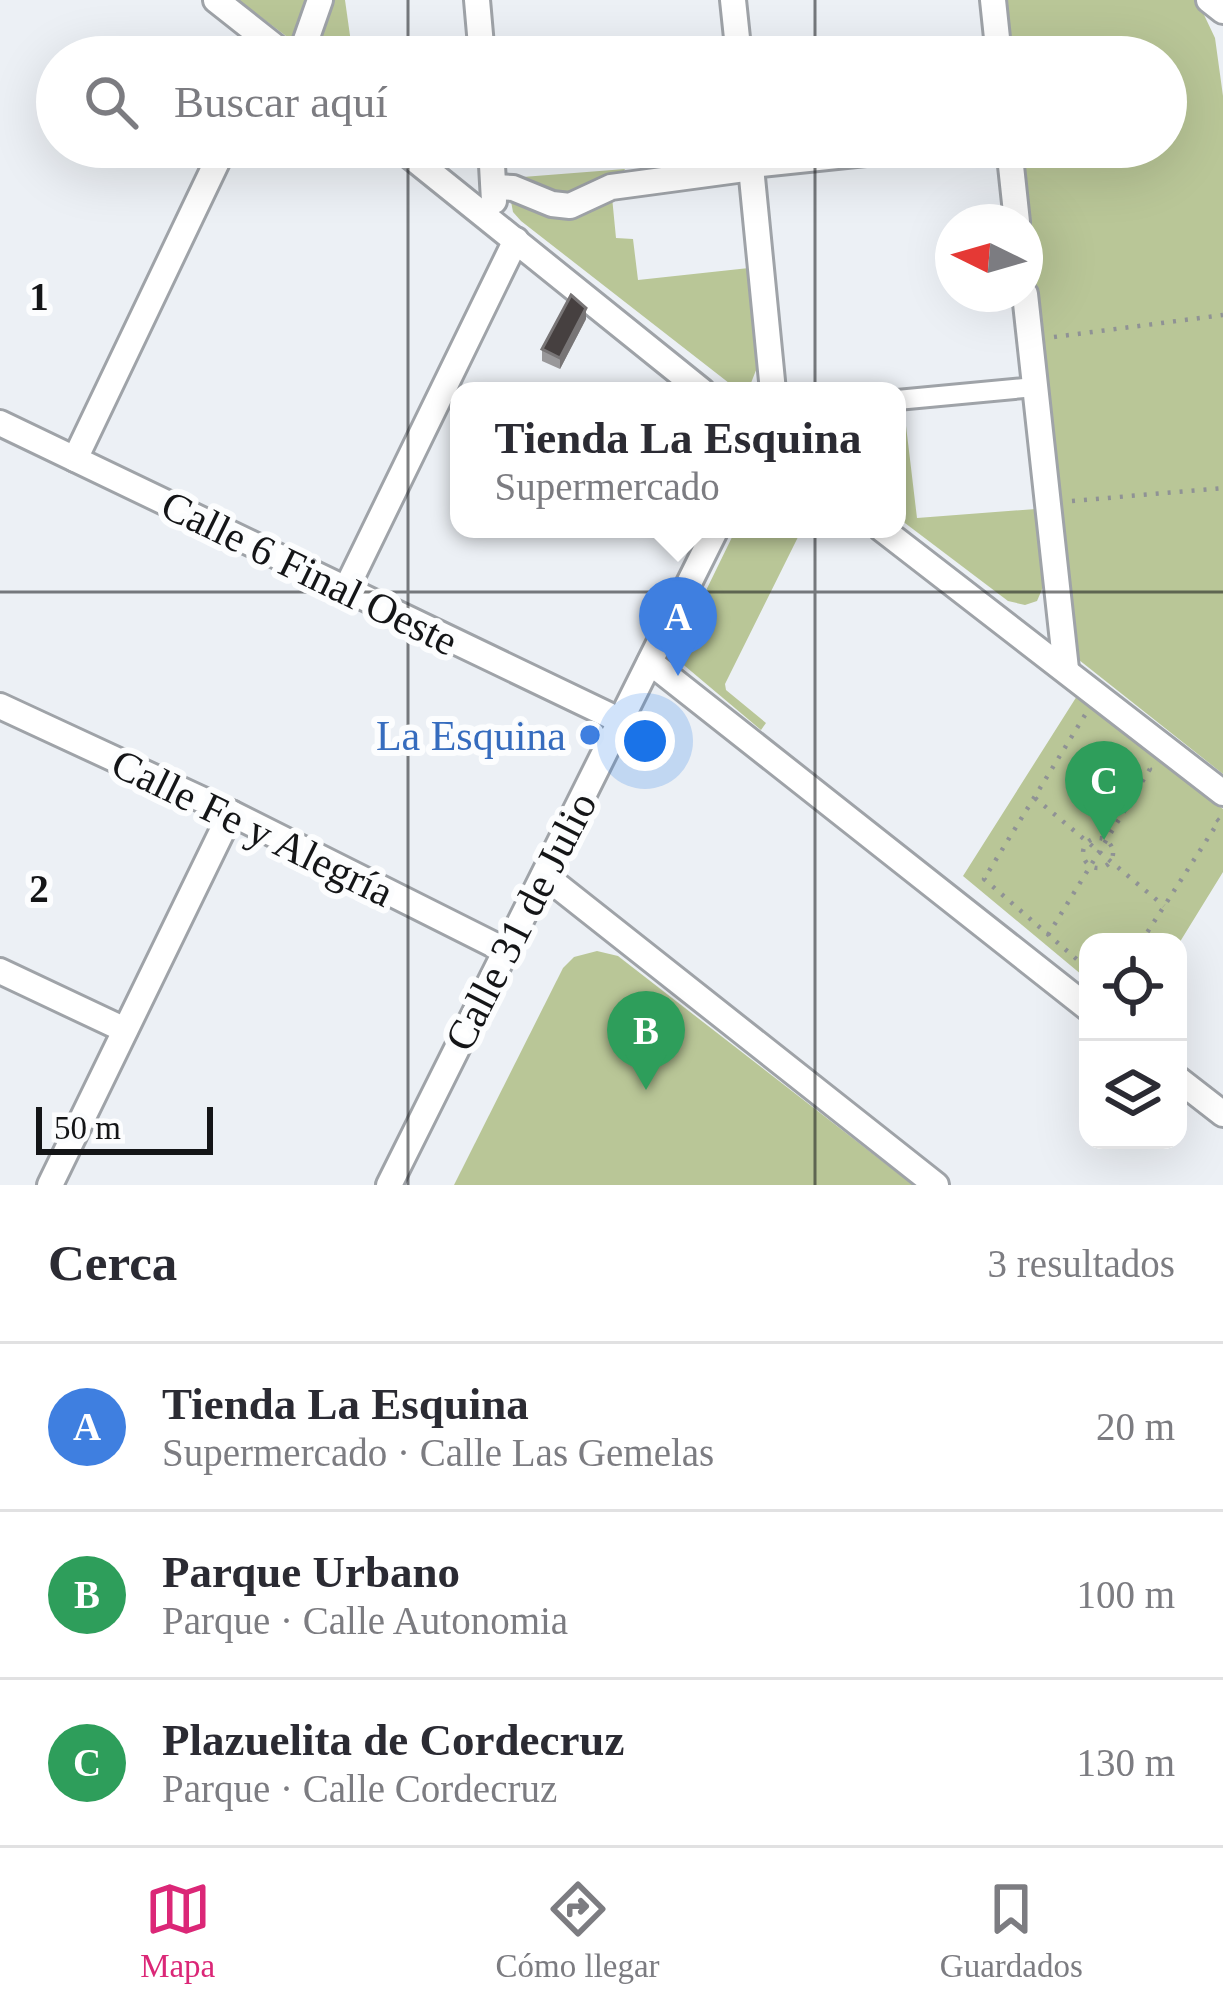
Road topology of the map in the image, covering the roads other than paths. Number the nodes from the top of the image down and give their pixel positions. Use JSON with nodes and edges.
{"nodes":[{"id":1,"x":216,"y":0,"type":"edge"},
{"id":2,"x":320,"y":0,"type":"edge"},
{"id":3,"x":477,"y":0,"type":"edge"},
{"id":4,"x":733,"y":0,"type":"edge"},
{"id":5,"x":993,"y":0,"type":"edge"},
{"id":6,"x":1210,"y":0,"type":"edge"},
{"id":7,"x":1223,"y":11,"type":"edge"},
{"id":8,"x":257,"y":36,"type":"edge"},
{"id":9,"x":307,"y":36,"type":"edge"},
{"id":10,"x":480,"y":36,"type":"edge"},
{"id":11,"x":737,"y":36,"type":"edge"},
{"id":12,"x":997,"y":36,"type":"edge"},
{"id":13,"x":214,"y":168,"type":"edge"},
{"id":14,"x":426,"y":168,"type":"edge"},
{"id":15,"x":493,"y":168,"type":"edge"},
{"id":16,"x":703,"y":168,"type":"edge"},
{"id":17,"x":752,"y":168,"type":"edge"},
{"id":18,"x":1011,"y":168,"type":"edge"},
{"id":19,"x":495,"y":187,"type":"junction"},
{"id":20,"x":1015,"y":204,"type":"edge"},
{"id":21,"x":492,"y":221,"type":"junction"},
{"id":22,"x":516,"y":241,"type":"junction"},
{"id":23,"x":1027,"y":312,"type":"edge"},
{"id":24,"x":691,"y":382,"type":"edge"},
{"id":25,"x":772,"y":382,"type":"edge"},
{"id":26,"x":1035,"y":387,"type":"junction"},
{"id":27,"x":906,"y":399,"type":"edge"},
{"id":28,"x":0,"y":423,"type":"edge"},
{"id":29,"x":75,"y":459,"type":"junction"},
{"id":30,"x":712,"y":538,"type":"edge"},
{"id":31,"x":894,"y":538,"type":"edge"},
{"id":32,"x":346,"y":589,"type":"junction"},
{"id":33,"x":650,"y":662,"type":"junction"},
{"id":34,"x":1066,"y":669,"type":"junction"},
{"id":35,"x":0,"y":706,"type":"edge"},
{"id":36,"x":621,"y":721,"type":"junction"},
{"id":37,"x":1212,"y":800,"type":"edge"},
{"id":38,"x":231,"y":813,"type":"junction"},
{"id":39,"x":544,"y":875,"type":"junction"},
{"id":40,"x":506,"y":951,"type":"junction"},
{"id":41,"x":0,"y":971,"type":"edge"},
{"id":42,"x":1079,"y":1001,"type":"edge"},
{"id":43,"x":124,"y":1030,"type":"junction"},
{"id":44,"x":1187,"y":1086,"type":"edge"},
{"id":45,"x":1223,"y":1114,"type":"edge"},
{"id":46,"x":50,"y":1185,"type":"edge"},
{"id":47,"x":389,"y":1185,"type":"edge"},
{"id":48,"x":936,"y":1185,"type":"edge"}],
"edges":[{"from":1,"to":8,"type":"street"},
{"from":2,"to":9,"type":"street"},
{"from":3,"to":10,"type":"street"},
{"from":4,"to":11,"type":"street"},
{"from":5,"to":12,"type":"street"},
{"from":6,"to":7,"type":"street"},
{"from":13,"to":29,"type":"street"},
{"from":14,"to":21,"type":"street"},
{"from":15,"to":19,"type":"street"},
{"from":16,"to":19,"type":"street"},
{"from":17,"to":25,"type":"street"},
{"from":18,"to":20,"type":"street"},
{"from":19,"to":21,"type":"street"},
{"from":21,"to":22,"type":"street"},
{"from":22,"to":24,"type":"street"},
{"from":22,"to":32,"type":"street"},
{"from":23,"to":26,"type":"street"},
{"from":26,"to":27,"type":"street"},
{"from":26,"to":34,"type":"street"},
{"from":28,"to":29,"type":"street","name":"Calle 6 Final Oeste"},
{"from":29,"to":32,"type":"street","name":"Calle 6 Final Oeste"},
{"from":30,"to":33,"type":"street","name":"Calle 31 de Julio"},
{"from":31,"to":34,"type":"street"},
{"from":32,"to":36,"type":"street","name":"Calle 6 Final Oeste"},
{"from":33,"to":36,"type":"street","name":"Calle 31 de Julio"},
{"from":33,"to":42,"type":"street"},
{"from":34,"to":37,"type":"street"},
{"from":35,"to":38,"type":"street","name":"Calle Fe y Alegría"},
{"from":36,"to":39,"type":"street","name":"Calle 31 de Julio"},
{"from":38,"to":40,"type":"street","name":"Calle Fe y Alegría"},
{"from":38,"to":43,"type":"street"},
{"from":39,"to":40,"type":"street","name":"Calle 31 de Julio"},
{"from":39,"to":48,"type":"street"},
{"from":40,"to":47,"type":"street","name":"Calle 31 de Julio"},
{"from":41,"to":43,"type":"street"},
{"from":43,"to":46,"type":"street"},
{"from":44,"to":45,"type":"street"}]}
